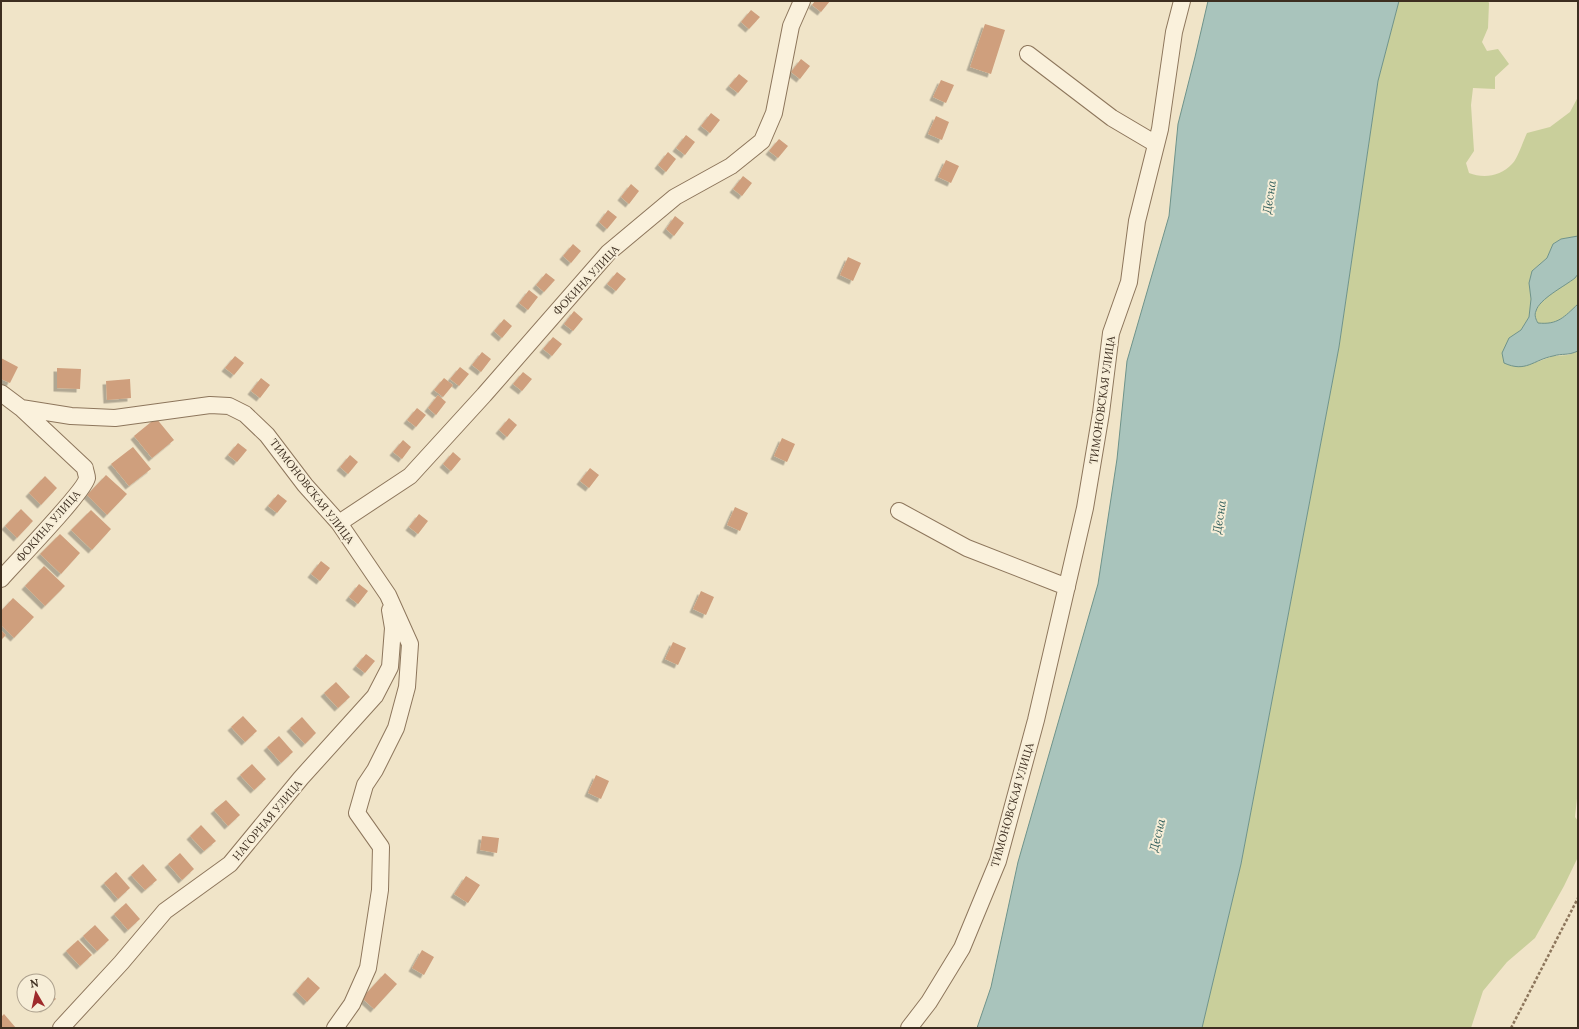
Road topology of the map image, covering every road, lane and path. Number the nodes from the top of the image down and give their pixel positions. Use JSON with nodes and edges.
{"nodes":[{"id":1,"x":802,"y":1,"type":"edge"},
{"id":2,"x":1182,"y":1,"type":"edge"},
{"id":3,"x":1028,"y":54,"type":"dead end"},
{"id":4,"x":1156,"y":144,"type":"junction"},
{"id":5,"x":1,"y":393,"type":"edge"},
{"id":6,"x":21,"y":408,"type":"junction"},
{"id":7,"x":899,"y":511,"type":"dead end"},
{"id":8,"x":339,"y":523,"type":"junction"},
{"id":9,"x":1,"y":579,"type":"edge"},
{"id":10,"x":1067,"y":587,"type":"junction"},
{"id":11,"x":388,"y":594,"type":"junction"},
{"id":12,"x":1578,"y":898,"type":"edge"},
{"id":13,"x":61,"y":1028,"type":"edge"},
{"id":14,"x":335,"y":1028,"type":"edge"},
{"id":15,"x":909,"y":1028,"type":"edge"},
{"id":16,"x":1511,"y":1028,"type":"edge"}],
"edges":[{"from":1,"to":8,"type":"street","name":"ФОКИНА УЛИЦА"},
{"from":2,"to":4,"type":"street","name":"ТИМОНОВСКАЯ УЛИЦА"},
{"from":3,"to":4,"type":"street"},
{"from":4,"to":10,"type":"street","name":"ТИМОНОВСКАЯ УЛИЦА"},
{"from":5,"to":6,"type":"street"},
{"from":6,"to":8,"type":"street","name":"ТИМОНОВСКАЯ УЛИЦА"},
{"from":6,"to":9,"type":"street","name":"ФОКИНА УЛИЦА"},
{"from":7,"to":10,"type":"street"},
{"from":8,"to":11,"type":"street","name":"ТИМОНОВСКАЯ УЛИЦА"},
{"from":10,"to":15,"type":"street","name":"ТИМОНОВСКАЯ УЛИЦА"},
{"from":11,"to":13,"type":"street","name":"НАГОРНАЯ УЛИЦА"},
{"from":11,"to":14,"type":"street","name":"ТИМОНОВСКАЯ УЛИЦА"},
{"from":12,"to":16,"type":"path"}]}
